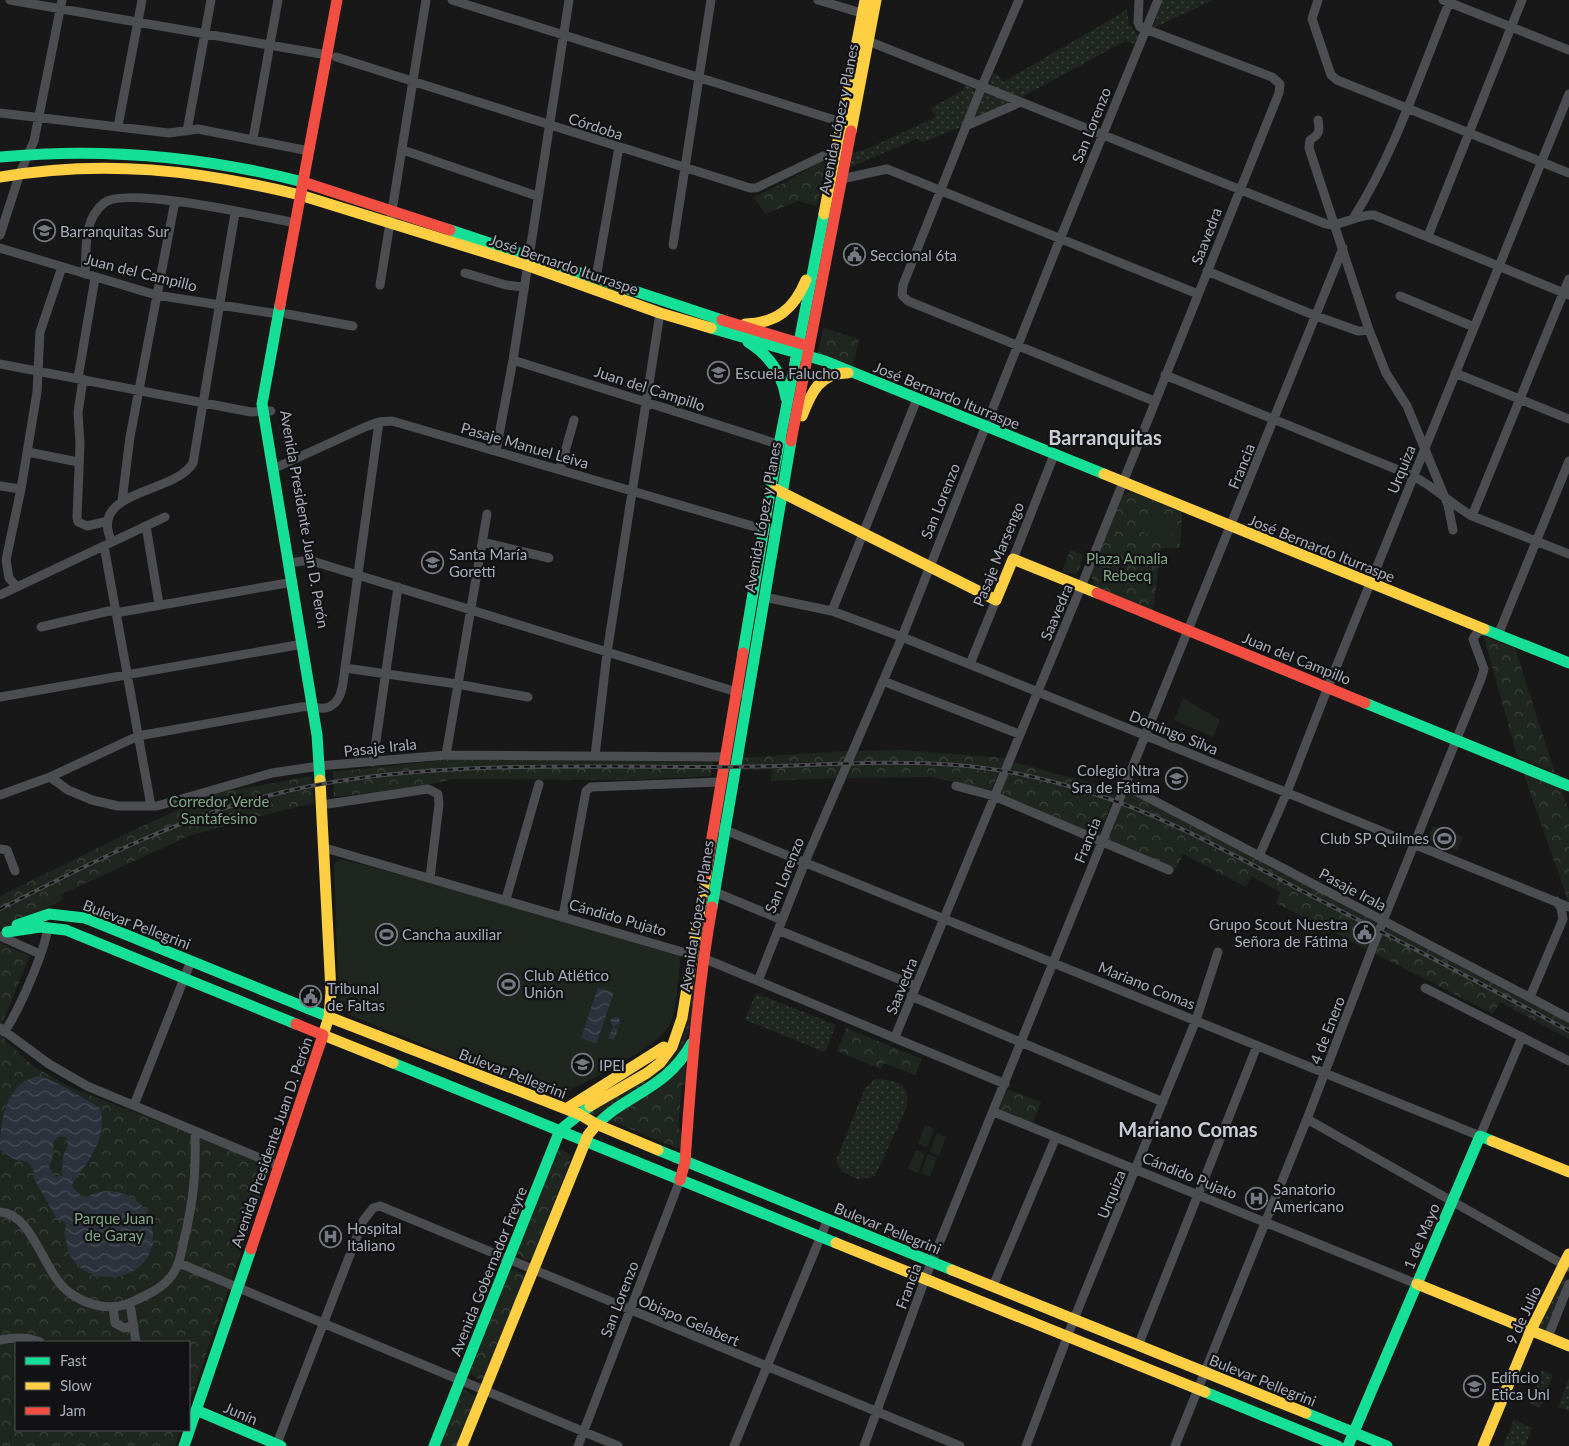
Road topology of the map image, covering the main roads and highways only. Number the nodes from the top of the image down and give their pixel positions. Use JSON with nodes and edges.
{"nodes":[{"id":1,"x":337,"y":0,"type":"edge"},
{"id":2,"x":346,"y":0,"type":"edge"},
{"id":3,"x":865,"y":0,"type":"edge"},
{"id":4,"x":876,"y":0,"type":"edge"},
{"id":5,"x":868,"y":15,"type":"junction"},
{"id":6,"x":863,"y":39,"type":"junction"},
{"id":7,"x":331,"y":56,"type":"junction"},
{"id":8,"x":840,"y":154,"type":"junction"},
{"id":9,"x":0,"y":157,"type":"edge"},
{"id":10,"x":0,"y":177,"type":"edge"},
{"id":11,"x":307,"y":183,"type":"junction"},
{"id":12,"x":304,"y":196,"type":"junction"},
{"id":13,"x":393,"y":217,"type":"junction"},
{"id":14,"x":816,"y":251,"type":"junction"},
{"id":15,"x":527,"y":260,"type":"junction"},
{"id":16,"x":283,"y":314,"type":"junction"},
{"id":17,"x":723,"y":326,"type":"junction"},
{"id":18,"x":803,"y":349,"type":"junction"},
{"id":19,"x":858,"y":374,"type":"junction"},
{"id":20,"x":786,"y":406,"type":"junction"},
{"id":21,"x":786,"y":466,"type":"junction"},
{"id":22,"x":776,"y":489,"type":"junction"},
{"id":23,"x":769,"y":531,"type":"junction"},
{"id":24,"x":1013,"y":559,"type":"joint"},
{"id":25,"x":294,"y":562,"type":"junction"},
{"id":26,"x":1569,"y":663,"type":"edge"},
{"id":27,"x":318,"y":707,"type":"junction"},
{"id":28,"x":324,"y":766,"type":"junction"},
{"id":29,"x":1569,"y":786,"type":"edge"},
{"id":30,"x":325,"y":843,"type":"junction"},
{"id":31,"x":105,"y":926,"type":"junction"},
{"id":32,"x":3,"y":934,"type":"edge"},
{"id":33,"x":98,"y":943,"type":"junction"},
{"id":34,"x":697,"y":956,"type":"junction"},
{"id":35,"x":329,"y":1017,"type":"junction"},
{"id":36,"x":677,"y":1032,"type":"junction"},
{"id":37,"x":323,"y":1034,"type":"junction"},
{"id":38,"x":694,"y":1041,"type":"junction"},
{"id":39,"x":472,"y":1074,"type":"junction"},
{"id":40,"x":487,"y":1080,"type":"junction"},
{"id":41,"x":461,"y":1092,"type":"junction"},
{"id":42,"x":476,"y":1098,"type":"junction"},
{"id":43,"x":566,"y":1109,"type":"junction"},
{"id":44,"x":579,"y":1114,"type":"junction"},
{"id":45,"x":596,"y":1124,"type":"junction"},
{"id":46,"x":560,"y":1130,"type":"junction"},
{"id":47,"x":1480,"y":1136,"type":"joint"},
{"id":48,"x":586,"y":1139,"type":"junction"},
{"id":49,"x":685,"y":1162,"type":"junction"},
{"id":50,"x":1569,"y":1172,"type":"edge"},
{"id":51,"x":680,"y":1180,"type":"junction"},
{"id":52,"x":1567,"y":1262,"type":"edge"},
{"id":53,"x":1417,"y":1284,"type":"junction"},
{"id":54,"x":1531,"y":1330,"type":"junction"},
{"id":55,"x":1569,"y":1346,"type":"edge"},
{"id":56,"x":192,"y":1408,"type":"edge"},
{"id":57,"x":187,"y":1431,"type":"edge"},
{"id":58,"x":1354,"y":1432,"type":"junction"},
{"id":59,"x":278,"y":1445,"type":"edge"},
{"id":60,"x":184,"y":1446,"type":"edge"},
{"id":61,"x":434,"y":1446,"type":"edge"},
{"id":62,"x":462,"y":1446,"type":"edge"},
{"id":63,"x":1338,"y":1446,"type":"edge"},
{"id":64,"x":1348,"y":1446,"type":"edge"},
{"id":65,"x":1387,"y":1446,"type":"edge"},
{"id":66,"x":1483,"y":1446,"type":"edge"}],
"edges":[{"from":1,"to":7,"type":"main road","name":"Avenida Presidente Juan D. Perón"},
{"from":2,"to":7,"type":"main road","name":"Avenida Presidente Juan D. Perón"},
{"from":3,"to":5,"type":"main road","name":"Avenida López y Planes"},
{"from":4,"to":5,"type":"main road","name":"Avenida López y Planes"},
{"from":5,"to":6,"type":"main road","name":"Avenida López y Planes"},
{"from":6,"to":8,"type":"main road","name":"Avenida López y Planes"},
{"from":6,"to":8,"type":"main road","name":"Avenida López y Planes"},
{"from":7,"to":11,"type":"main road","name":"Avenida Presidente Juan D. Perón"},
{"from":7,"to":11,"type":"main road","name":"Avenida Presidente Juan D. Perón"},
{"from":8,"to":14,"type":"main road","name":"Avenida López y Planes"},
{"from":8,"to":18,"type":"main road","name":"Avenida López y Planes"},
{"from":9,"to":11,"type":"main road","name":"José Bernardo Iturraspe"},
{"from":10,"to":12,"type":"main road","name":"José Bernardo Iturraspe"},
{"from":11,"to":12,"type":"main road","name":"Avenida Presidente Juan D. Perón"},
{"from":11,"to":13,"type":"main road","name":"José Bernardo Iturraspe"},
{"from":12,"to":13,"type":"main road","name":"José Bernardo Iturraspe"},
{"from":12,"to":16,"type":"main road","name":"Avenida Presidente Juan D. Perón"},
{"from":12,"to":16,"type":"main road","name":"Avenida Presidente Juan D. Perón"},
{"from":13,"to":15,"type":"main road","name":"José Bernardo Iturraspe"},
{"from":14,"to":17,"type":"main road"},
{"from":14,"to":18,"type":"main road","name":"Avenida López y Planes"},
{"from":15,"to":17,"type":"main road","name":"José Bernardo Iturraspe"},
{"from":15,"to":17,"type":"main road","name":"José Bernardo Iturraspe"},
{"from":16,"to":25,"type":"main road","name":"Avenida Presidente Juan D. Perón"},
{"from":17,"to":18,"type":"main road","name":"José Bernardo Iturraspe"},
{"from":17,"to":20,"type":"main road"},
{"from":18,"to":19,"type":"main road","name":"José Bernardo Iturraspe"},
{"from":18,"to":20,"type":"main road","name":"Avenida López y Planes"},
{"from":18,"to":21,"type":"main road","name":"Avenida López y Planes"},
{"from":19,"to":21,"type":"main road"},
{"from":19,"to":26,"type":"main road","name":"José Bernardo Iturraspe"},
{"from":20,"to":22,"type":"main road","name":"Avenida López y Planes"},
{"from":21,"to":22,"type":"main road","name":"Avenida López y Planes"},
{"from":22,"to":23,"type":"main road","name":"Avenida López y Planes"},
{"from":22,"to":24,"type":"main road","name":"Pasaje Marsengo"},
{"from":23,"to":34,"type":"main road","name":"Avenida López y Planes"},
{"from":23,"to":34,"type":"main road","name":"Avenida López y Planes"},
{"from":24,"to":29,"type":"main road","name":"Juan del Campillo"},
{"from":25,"to":27,"type":"main road","name":"Avenida Presidente Juan D. Perón"},
{"from":25,"to":27,"type":"main road","name":"Avenida Presidente Juan D. Perón"},
{"from":27,"to":28,"type":"main road","name":"Avenida Presidente Juan D. Perón"},
{"from":28,"to":30,"type":"main road","name":"Avenida Presidente Juan D. Perón"},
{"from":28,"to":30,"type":"main road","name":"Avenida Presidente Juan D. Perón"},
{"from":30,"to":35,"type":"main road","name":"Avenida Presidente Juan D. Perón"},
{"from":31,"to":32,"type":"main road","name":"Bulevar Pellegrini"},
{"from":31,"to":33,"type":"main road"},
{"from":31,"to":35,"type":"main road","name":"Bulevar Pellegrini"},
{"from":32,"to":33,"type":"main road"},
{"from":33,"to":37,"type":"main road"},
{"from":34,"to":36,"type":"main road","name":"Avenida López y Planes"},
{"from":34,"to":38,"type":"main road","name":"Avenida López y Planes"},
{"from":35,"to":37,"type":"main road","name":"Avenida Presidente Juan D. Perón"},
{"from":35,"to":39,"type":"main road","name":"Bulevar Pellegrini"},
{"from":36,"to":43,"type":"main road"},
{"from":36,"to":44,"type":"main road","name":"Avenida López y Planes"},
{"from":37,"to":41,"type":"main road"},
{"from":37,"to":56,"type":"main road","name":"Avenida Presidente Juan D. Perón"},
{"from":38,"to":45,"type":"main road","name":"Avenida López y Planes"},
{"from":38,"to":49,"type":"main road","name":"Avenida López y Planes"},
{"from":39,"to":40,"type":"main road","name":"Bulevar Pellegrini"},
{"from":39,"to":41,"type":"main road"},
{"from":40,"to":42,"type":"main road"},
{"from":40,"to":43,"type":"main road","name":"Bulevar Pellegrini"},
{"from":41,"to":42,"type":"main road"},
{"from":42,"to":46,"type":"main road"},
{"from":43,"to":44,"type":"main road","name":"Bulevar Pellegrini"},
{"from":44,"to":45,"type":"main road","name":"Bulevar Pellegrini"},
{"from":44,"to":46,"type":"main road","name":"Avenida Gobernador Freyre"},
{"from":45,"to":48,"type":"main road"},
{"from":45,"to":49,"type":"main road","name":"Bulevar Pellegrini"},
{"from":46,"to":48,"type":"main road"},
{"from":46,"to":61,"type":"main road","name":"Avenida Gobernador Freyre"},
{"from":47,"to":50,"type":"main road","name":"Mariano Comas"},
{"from":47,"to":53,"type":"main road","name":"1 de Mayo"},
{"from":48,"to":51,"type":"main road"},
{"from":48,"to":62,"type":"main road"},
{"from":49,"to":51,"type":"main road","name":"San Lorenzo"},
{"from":49,"to":58,"type":"main road","name":"Bulevar Pellegrini"},
{"from":51,"to":63,"type":"main road"},
{"from":52,"to":54,"type":"main road","name":"9 de Julio"},
{"from":53,"to":54,"type":"main road","name":"Cándido Pujato"},
{"from":53,"to":58,"type":"main road","name":"1 de Mayo"},
{"from":54,"to":55,"type":"main road","name":"Cándido Pujato"},
{"from":54,"to":66,"type":"main road","name":"9 de Julio"},
{"from":56,"to":59,"type":"main road","name":"Junín"},
{"from":57,"to":60,"type":"main road","name":"Avenida Presidente Juan D. Perón"},
{"from":58,"to":64,"type":"main road","name":"1 de Mayo"},
{"from":58,"to":65,"type":"main road","name":"Bulevar Pellegrini"}]}
